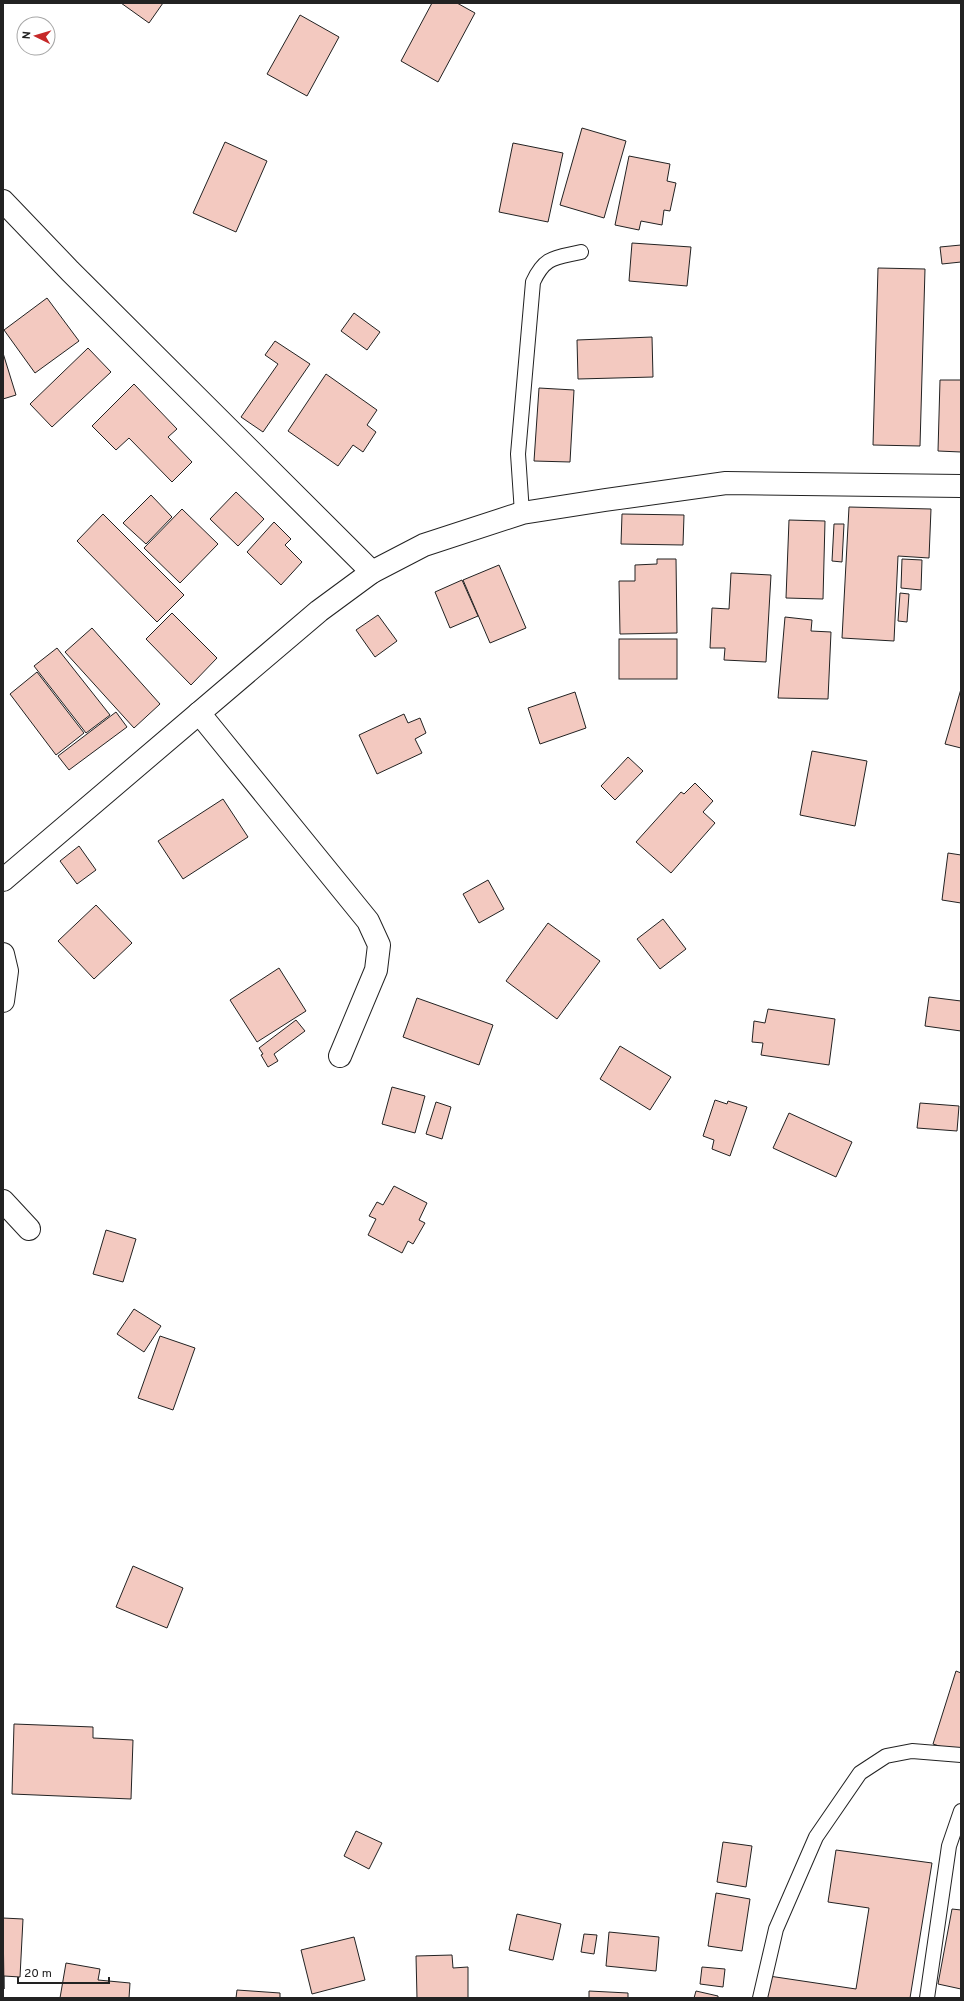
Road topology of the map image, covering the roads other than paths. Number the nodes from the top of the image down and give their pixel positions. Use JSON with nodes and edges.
{"nodes":[{"id":1,"x":3,"y":201,"type":"edge"},
{"id":2,"x":581,"y":252,"type":"dead end"},
{"id":3,"x":961,"y":486,"type":"edge"},
{"id":4,"x":522,"y":513,"type":"junction"},
{"id":5,"x":372,"y":572,"type":"junction"},
{"id":6,"x":199,"y":713,"type":"junction"},
{"id":7,"x":3,"y":880,"type":"edge"},
{"id":8,"x":3,"y":954,"type":"edge"},
{"id":9,"x":3,"y":1001,"type":"edge"},
{"id":10,"x":340,"y":1056,"type":"dead end"},
{"id":11,"x":3,"y":1201,"type":"edge"},
{"id":12,"x":29,"y":1229,"type":"dead end"},
{"id":13,"x":961,"y":1755,"type":"edge"},
{"id":14,"x":961,"y":1811,"type":"edge"},
{"id":15,"x":760,"y":1998,"type":"edge"},
{"id":16,"x":927,"y":1998,"type":"edge"}],
"edges":[{"from":1,"to":5,"type":"street"},
{"from":2,"to":4,"type":"lane"},
{"from":3,"to":4,"type":"street"},
{"from":4,"to":5,"type":"street"},
{"from":5,"to":6,"type":"street"},
{"from":6,"to":7,"type":"street"},
{"from":6,"to":10,"type":"street"},
{"from":8,"to":9,"type":"street"},
{"from":11,"to":12,"type":"street"},
{"from":13,"to":15,"type":"lane"},
{"from":14,"to":16,"type":"lane"}]}
